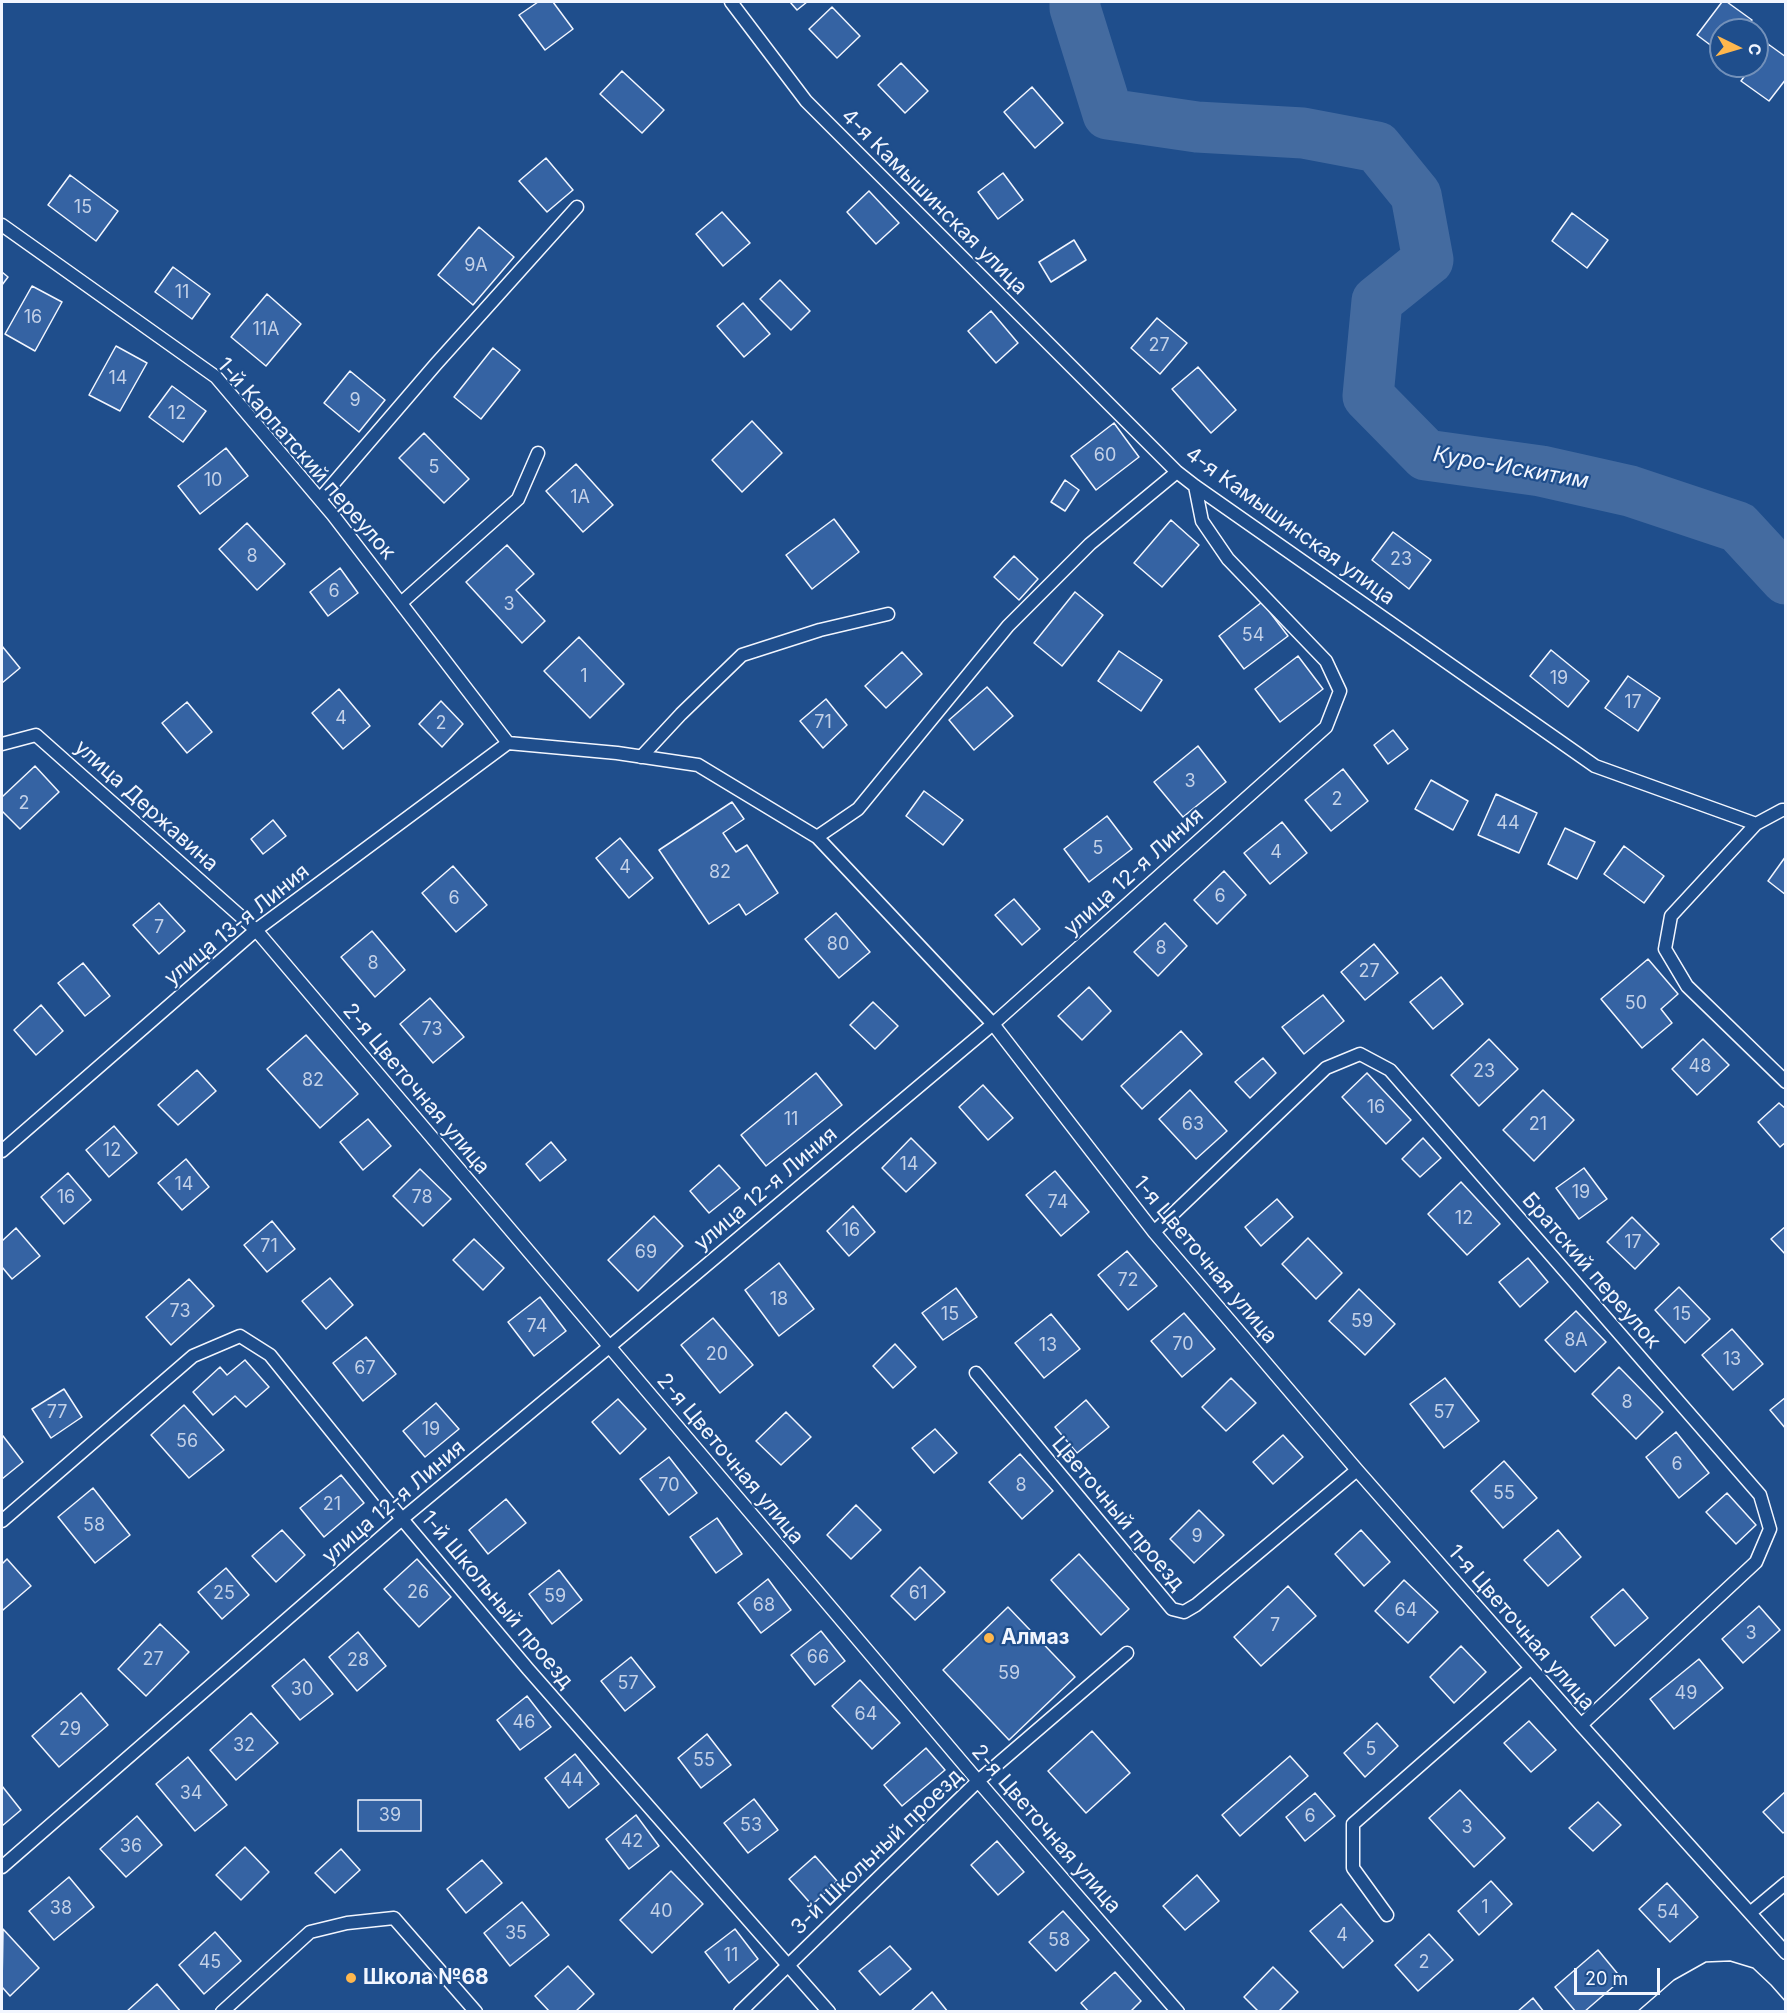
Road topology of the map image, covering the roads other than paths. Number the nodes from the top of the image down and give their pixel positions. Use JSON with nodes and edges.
{"nodes":[{"id":1,"x":731,"y":2,"type":"edge"},
{"id":2,"x":577,"y":207,"type":"dead end"},
{"id":3,"x":2,"y":225,"type":"edge"},
{"id":4,"x":538,"y":453,"type":"dead end"},
{"id":5,"x":1177,"y":472,"type":"junction"},
{"id":6,"x":1196,"y":486,"type":"junction"},
{"id":7,"x":320,"y":499,"type":"junction"},
{"id":8,"x":401,"y":603,"type":"junction"},
{"id":9,"x":888,"y":614,"type":"dead end"},
{"id":10,"x":508,"y":743,"type":"junction"},
{"id":11,"x":2,"y":744,"type":"edge"},
{"id":12,"x":641,"y":757,"type":"junction"},
{"id":13,"x":1785,"y":810,"type":"edge"},
{"id":14,"x":1756,"y":824,"type":"junction"},
{"id":15,"x":818,"y":837,"type":"junction"},
{"id":16,"x":256,"y":930,"type":"junction"},
{"id":17,"x":993,"y":1024,"type":"junction"},
{"id":18,"x":1785,"y":1082,"type":"edge"},
{"id":19,"x":2,"y":1151,"type":"edge"},
{"id":20,"x":1154,"y":1232,"type":"junction"},
{"id":21,"x":609,"y":1347,"type":"junction"},
{"id":22,"x":976,"y":1373,"type":"dead end"},
{"id":23,"x":1357,"y":1470,"type":"junction"},
{"id":24,"x":402,"y":1519,"type":"junction"},
{"id":25,"x":2,"y":1521,"type":"edge"},
{"id":26,"x":1127,"y":1653,"type":"dead end"},
{"id":27,"x":1531,"y":1668,"type":"junction"},
{"id":28,"x":1581,"y":1725,"type":"junction"},
{"id":29,"x":978,"y":1781,"type":"junction"},
{"id":30,"x":2,"y":1867,"type":"edge"},
{"id":31,"x":1785,"y":1883,"type":"edge"},
{"id":32,"x":1750,"y":1913,"type":"junction"},
{"id":33,"x":1387,"y":1915,"type":"dead end"},
{"id":34,"x":1785,"y":1953,"type":"edge"},
{"id":35,"x":788,"y":1965,"type":"junction"},
{"id":36,"x":222,"y":2012,"type":"edge"},
{"id":37,"x":476,"y":2012,"type":"edge"},
{"id":38,"x":740,"y":2012,"type":"edge"},
{"id":39,"x":829,"y":2012,"type":"edge"},
{"id":40,"x":1178,"y":2012,"type":"edge"}],
"edges":[{"from":1,"to":5,"type":"lane","name":"4-я Камышинская улица"},
{"from":2,"to":7,"type":"lane"},
{"from":3,"to":7,"type":"lane","name":"1-й Карпатский переулок"},
{"from":4,"to":8,"type":"lane"},
{"from":5,"to":6,"type":"lane","name":"4-я Камышинская улица"},
{"from":5,"to":15,"type":"lane"},
{"from":6,"to":14,"type":"lane","name":"4-я Камышинская улица"},
{"from":6,"to":17,"type":"lane","name":"улица 12-я Линия"},
{"from":7,"to":8,"type":"lane","name":"1-й Карпатский переулок"},
{"from":8,"to":10,"type":"lane","name":"1-й Карпатский переулок"},
{"from":9,"to":12,"type":"lane"},
{"from":10,"to":12,"type":"lane","name":"1-я Цветочная улица"},
{"from":10,"to":16,"type":"lane","name":"улица 13-я Линия"},
{"from":11,"to":16,"type":"lane","name":"улица Державина"},
{"from":12,"to":15,"type":"lane","name":"1-я Цветочная улица"},
{"from":13,"to":14,"type":"lane"},
{"from":14,"to":18,"type":"lane"},
{"from":15,"to":17,"type":"lane","name":"1-я Цветочная улица"},
{"from":16,"to":19,"type":"lane","name":"улица 13-я Линия"},
{"from":16,"to":21,"type":"lane","name":"2-я Цветочная улица"},
{"from":17,"to":20,"type":"lane","name":"1-я Цветочная улица"},
{"from":17,"to":21,"type":"lane","name":"улица 12-я Линия"},
{"from":20,"to":23,"type":"lane","name":"1-я Цветочная улица"},
{"from":20,"to":28,"type":"lane","name":"Братский переулок"},
{"from":21,"to":24,"type":"lane","name":"улица 12-я Линия"},
{"from":21,"to":29,"type":"lane","name":"2-я Цветочная улица"},
{"from":22,"to":23,"type":"lane","name":"Цветочный проезд"},
{"from":23,"to":27,"type":"lane","name":"1-я Цветочная улица"},
{"from":24,"to":25,"type":"lane","name":"1-й Школьный проезд"},
{"from":24,"to":30,"type":"lane","name":"улица 12-я Линия"},
{"from":24,"to":35,"type":"lane","name":"1-й Школьный проезд"},
{"from":26,"to":29,"type":"lane","name":"3-й Школьный проезд"},
{"from":27,"to":28,"type":"lane","name":"1-я Цветочная улица"},
{"from":27,"to":33,"type":"lane"},
{"from":28,"to":32,"type":"lane","name":"1-я Цветочная улица"},
{"from":29,"to":35,"type":"lane","name":"3-й Школьный проезд"},
{"from":29,"to":40,"type":"lane","name":"2-я Цветочная улица"},
{"from":31,"to":32,"type":"lane"},
{"from":32,"to":34,"type":"lane","name":"1-я Цветочная улица"},
{"from":35,"to":38,"type":"lane","name":"3-й Школьный проезд"},
{"from":35,"to":39,"type":"lane","name":"1-й Школьный проезд"},
{"from":36,"to":37,"type":"lane"}]}
